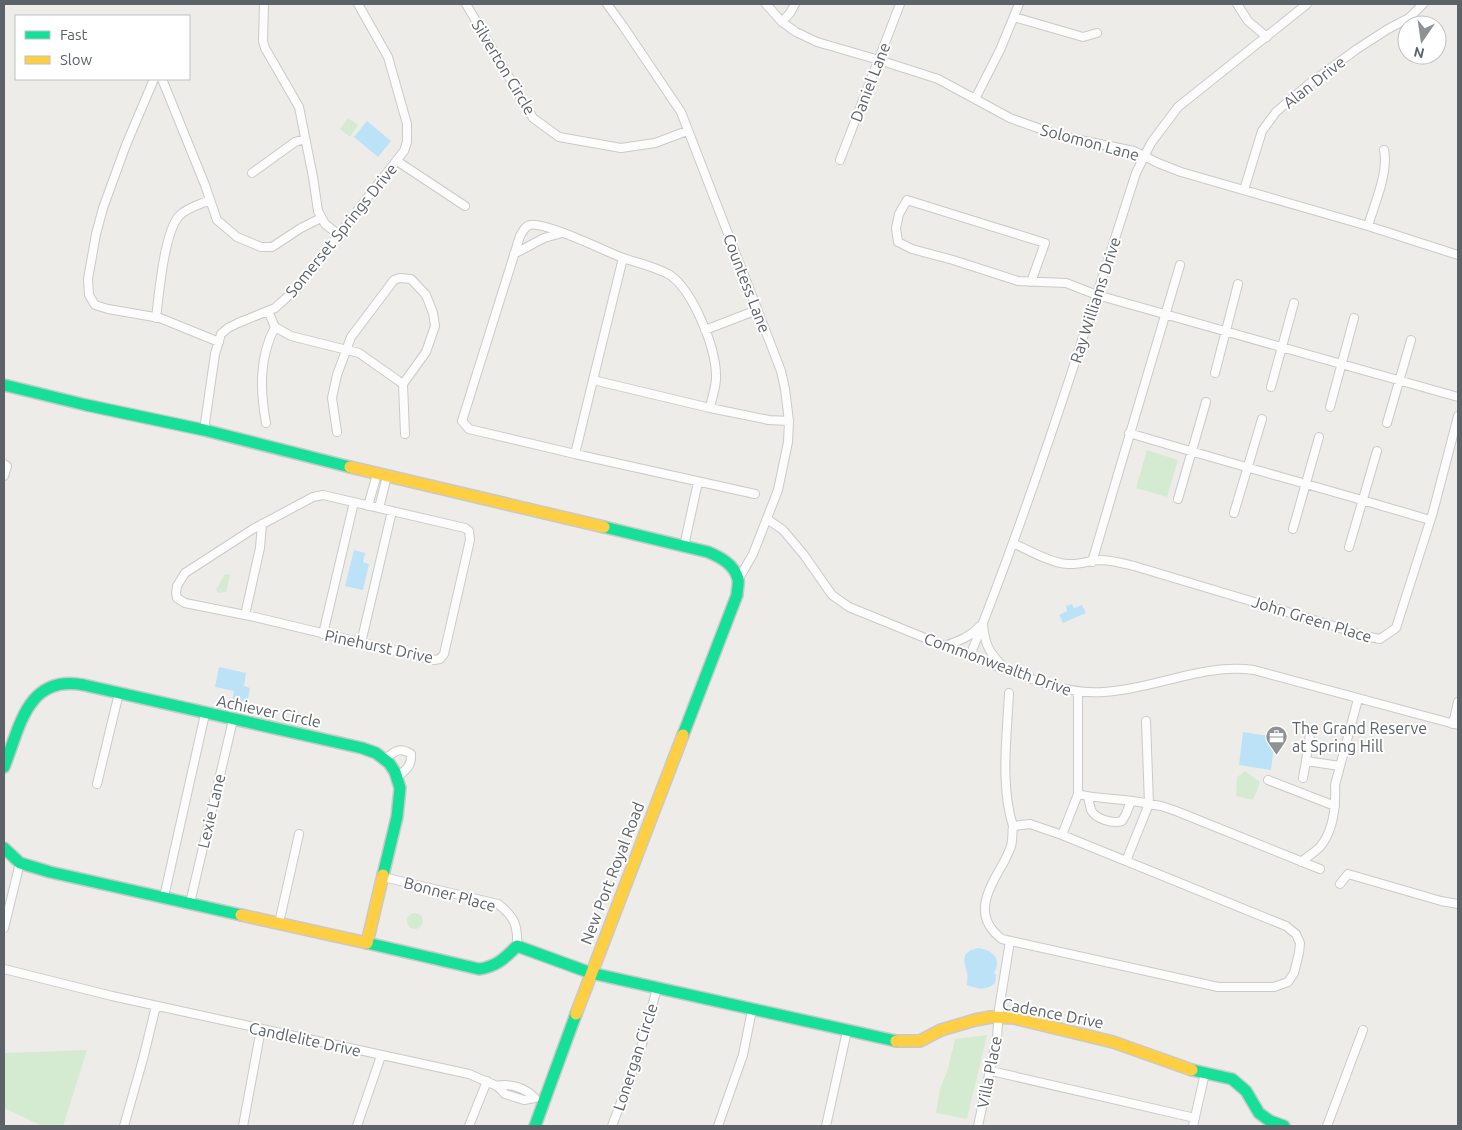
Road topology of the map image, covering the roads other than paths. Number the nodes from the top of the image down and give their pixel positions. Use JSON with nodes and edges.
{"nodes":[{"id":1,"x":264,"y":4,"type":"edge"},
{"id":2,"x":358,"y":4,"type":"edge"},
{"id":3,"x":466,"y":4,"type":"edge"},
{"id":4,"x":606,"y":4,"type":"edge"},
{"id":5,"x":766,"y":4,"type":"edge"},
{"id":6,"x":796,"y":4,"type":"edge"},
{"id":7,"x":900,"y":4,"type":"edge"},
{"id":8,"x":1018,"y":4,"type":"edge"},
{"id":9,"x":1237,"y":4,"type":"edge"},
{"id":10,"x":1307,"y":4,"type":"edge"},
{"id":11,"x":1422,"y":4,"type":"edge"},
{"id":12,"x":1014,"y":17,"type":"junction"},
{"id":13,"x":782,"y":22,"type":"junction"},
{"id":14,"x":1097,"y":33,"type":"dead end"},
{"id":15,"x":1267,"y":36,"type":"junction"},
{"id":16,"x":879,"y":60,"type":"junction"},
{"id":17,"x":154,"y":80,"type":"edge"},
{"id":18,"x":162,"y":80,"type":"edge"},
{"id":19,"x":974,"y":99,"type":"junction"},
{"id":20,"x":687,"y":131,"type":"junction"},
{"id":21,"x":305,"y":139,"type":"junction"},
{"id":22,"x":1384,"y":150,"type":"dead end"},
{"id":23,"x":1144,"y":155,"type":"junction"},
{"id":24,"x":840,"y":160,"type":"dead end"},
{"id":25,"x":397,"y":161,"type":"junction"},
{"id":26,"x":252,"y":173,"type":"dead end"},
{"id":27,"x":1244,"y":190,"type":"junction"},
{"id":28,"x":210,"y":200,"type":"junction"},
{"id":29,"x":465,"y":206,"type":"dead end"},
{"id":30,"x":321,"y":218,"type":"junction"},
{"id":31,"x":1368,"y":226,"type":"junction"},
{"id":32,"x":562,"y":233,"type":"junction"},
{"id":33,"x":339,"y":235,"type":"junction"},
{"id":34,"x":514,"y":254,"type":"junction"},
{"id":35,"x":1458,"y":255,"type":"edge"},
{"id":36,"x":623,"y":258,"type":"junction"},
{"id":37,"x":1180,"y":265,"type":"dead end"},
{"id":38,"x":1031,"y":282,"type":"junction"},
{"id":39,"x":1238,"y":284,"type":"dead end"},
{"id":40,"x":1097,"y":295,"type":"junction"},
{"id":41,"x":1294,"y":303,"type":"dead end"},
{"id":42,"x":757,"y":310,"type":"junction"},
{"id":43,"x":268,"y":311,"type":"junction"},
{"id":44,"x":1165,"y":315,"type":"junction"},
{"id":45,"x":156,"y":318,"type":"junction"},
{"id":46,"x":1354,"y":318,"type":"dead end"},
{"id":47,"x":276,"y":327,"type":"junction"},
{"id":48,"x":705,"y":330,"type":"junction"},
{"id":49,"x":1225,"y":332,"type":"junction"},
{"id":50,"x":1411,"y":340,"type":"dead end"},
{"id":51,"x":219,"y":342,"type":"junction"},
{"id":52,"x":1282,"y":348,"type":"junction"},
{"id":53,"x":347,"y":349,"type":"junction"},
{"id":54,"x":1342,"y":364,"type":"junction"},
{"id":55,"x":1215,"y":373,"type":"dead end"},
{"id":56,"x":593,"y":380,"type":"junction"},
{"id":57,"x":1399,"y":380,"type":"junction"},
{"id":58,"x":403,"y":384,"type":"junction"},
{"id":59,"x":4,"y":385,"type":"edge"},
{"id":60,"x":1271,"y":386,"type":"dead end"},
{"id":61,"x":1458,"y":397,"type":"edge"},
{"id":62,"x":1206,"y":402,"type":"dead end"},
{"id":63,"x":1330,"y":407,"type":"dead end"},
{"id":64,"x":710,"y":408,"type":"junction"},
{"id":65,"x":1458,"y":416,"type":"edge"},
{"id":66,"x":1262,"y":419,"type":"dead end"},
{"id":67,"x":789,"y":421,"type":"junction"},
{"id":68,"x":266,"y":423,"type":"dead end"},
{"id":69,"x":1387,"y":423,"type":"dead end"},
{"id":70,"x":204,"y":430,"type":"junction"},
{"id":71,"x":337,"y":432,"type":"dead end"},
{"id":72,"x":1129,"y":433,"type":"junction"},
{"id":73,"x":405,"y":434,"type":"dead end"},
{"id":74,"x":1319,"y":438,"type":"dead end"},
{"id":75,"x":1377,"y":451,"type":"dead end"},
{"id":76,"x":1191,"y":452,"type":"junction"},
{"id":77,"x":575,"y":454,"type":"junction"},
{"id":78,"x":4,"y":464,"type":"edge"},
{"id":79,"x":1247,"y":468,"type":"junction"},
{"id":80,"x":382,"y":475,"type":"junction"},
{"id":81,"x":4,"y":476,"type":"edge"},
{"id":82,"x":698,"y":482,"type":"junction"},
{"id":83,"x":1306,"y":485,"type":"junction"},
{"id":84,"x":755,"y":494,"type":"dead end"},
{"id":85,"x":1178,"y":499,"type":"dead end"},
{"id":86,"x":1363,"y":500,"type":"junction"},
{"id":87,"x":354,"y":502,"type":"junction"},
{"id":88,"x":368,"y":506,"type":"junction"},
{"id":89,"x":379,"y":508,"type":"junction"},
{"id":90,"x":392,"y":511,"type":"junction"},
{"id":91,"x":1234,"y":513,"type":"dead end"},
{"id":92,"x":767,"y":519,"type":"junction"},
{"id":93,"x":1430,"y":520,"type":"junction"},
{"id":94,"x":262,"y":524,"type":"junction"},
{"id":95,"x":1293,"y":529,"type":"dead end"},
{"id":96,"x":1013,"y":543,"type":"junction"},
{"id":97,"x":684,"y":546,"type":"junction"},
{"id":98,"x":1349,"y":547,"type":"dead end"},
{"id":99,"x":1092,"y":562,"type":"junction"},
{"id":100,"x":738,"y":580,"type":"junction"},
{"id":101,"x":244,"y":615,"type":"junction"},
{"id":102,"x":983,"y":623,"type":"junction"},
{"id":103,"x":323,"y":634,"type":"junction"},
{"id":104,"x":362,"y":643,"type":"junction"},
{"id":105,"x":944,"y":646,"type":"junction"},
{"id":106,"x":970,"y":656,"type":"junction"},
{"id":107,"x":1004,"y":668,"type":"junction"},
{"id":108,"x":1078,"y":692,"type":"junction"},
{"id":109,"x":119,"y":693,"type":"junction"},
{"id":110,"x":1009,"y":693,"type":"dead end"},
{"id":111,"x":1358,"y":699,"type":"junction"},
{"id":112,"x":1458,"y":702,"type":"edge"},
{"id":113,"x":206,"y":714,"type":"junction"},
{"id":114,"x":233,"y":720,"type":"junction"},
{"id":115,"x":1146,"y":721,"type":"dead end"},
{"id":116,"x":1455,"y":724,"type":"edge"},
{"id":117,"x":1310,"y":734,"type":"dead end"},
{"id":118,"x":385,"y":759,"type":"junction"},
{"id":119,"x":1306,"y":761,"type":"junction"},
{"id":120,"x":1340,"y":766,"type":"junction"},
{"id":121,"x":4,"y":767,"type":"edge"},
{"id":122,"x":397,"y":777,"type":"junction"},
{"id":123,"x":1304,"y":778,"type":"dead end"},
{"id":124,"x":1268,"y":780,"type":"dead end"},
{"id":125,"x":97,"y":784,"type":"dead end"},
{"id":126,"x":1078,"y":794,"type":"junction"},
{"id":127,"x":1088,"y":797,"type":"junction"},
{"id":128,"x":1131,"y":801,"type":"junction"},
{"id":129,"x":1149,"y":804,"type":"junction"},
{"id":130,"x":1335,"y":806,"type":"junction"},
{"id":131,"x":1013,"y":826,"type":"junction"},
{"id":132,"x":299,"y":834,"type":"dead end"},
{"id":133,"x":1062,"y":835,"type":"junction"},
{"id":134,"x":4,"y":848,"type":"edge"},
{"id":135,"x":1126,"y":861,"type":"junction"},
{"id":136,"x":1301,"y":862,"type":"junction"},
{"id":137,"x":20,"y":863,"type":"junction"},
{"id":138,"x":1320,"y":869,"type":"dead end"},
{"id":139,"x":383,"y":877,"type":"junction"},
{"id":140,"x":1340,"y":884,"type":"dead end"},
{"id":141,"x":164,"y":897,"type":"junction"},
{"id":142,"x":190,"y":903,"type":"junction"},
{"id":143,"x":1458,"y":904,"type":"edge"},
{"id":144,"x":280,"y":923,"type":"junction"},
{"id":145,"x":4,"y":928,"type":"edge"},
{"id":146,"x":1010,"y":941,"type":"junction"},
{"id":147,"x":367,"y":943,"type":"junction"},
{"id":148,"x":517,"y":946,"type":"junction"},
{"id":149,"x":4,"y":970,"type":"edge"},
{"id":150,"x":592,"y":973,"type":"junction"},
{"id":151,"x":657,"y":988,"type":"junction"},
{"id":152,"x":156,"y":1006,"type":"junction"},
{"id":153,"x":752,"y":1010,"type":"junction"},
{"id":154,"x":1000,"y":1017,"type":"junction"},
{"id":155,"x":261,"y":1029,"type":"junction"},
{"id":156,"x":1363,"y":1030,"type":"dead end"},
{"id":157,"x":847,"y":1032,"type":"junction"},
{"id":158,"x":381,"y":1056,"type":"junction"},
{"id":159,"x":990,"y":1071,"type":"junction"},
{"id":160,"x":1205,"y":1073,"type":"junction"},
{"id":161,"x":486,"y":1080,"type":"junction"},
{"id":162,"x":540,"y":1099,"type":"junction"},
{"id":163,"x":1194,"y":1122,"type":"edge"},
{"id":164,"x":124,"y":1126,"type":"edge"},
{"id":165,"x":243,"y":1126,"type":"edge"},
{"id":166,"x":357,"y":1126,"type":"edge"},
{"id":167,"x":469,"y":1126,"type":"edge"},
{"id":168,"x":535,"y":1126,"type":"edge"},
{"id":169,"x":612,"y":1126,"type":"edge"},
{"id":170,"x":718,"y":1126,"type":"edge"},
{"id":171,"x":826,"y":1126,"type":"edge"},
{"id":172,"x":978,"y":1126,"type":"edge"},
{"id":173,"x":1284,"y":1126,"type":"edge"},
{"id":174,"x":1327,"y":1126,"type":"edge"}],
"edges":[{"from":1,"to":21,"type":"street"},
{"from":2,"to":25,"type":"street","name":"Somerset Springs Drive"},
{"from":3,"to":20,"type":"street","name":"Silverton Circle"},
{"from":4,"to":20,"type":"street","name":"Countess Lane"},
{"from":5,"to":13,"type":"street","name":"Solomon Lane"},
{"from":6,"to":13,"type":"street"},
{"from":7,"to":16,"type":"street","name":"Daniel Lane"},
{"from":8,"to":12,"type":"street"},
{"from":9,"to":15,"type":"street"},
{"from":10,"to":15,"type":"street","name":"Ray Williams Drive"},
{"from":11,"to":27,"type":"street","name":"Alan Drive"},
{"from":12,"to":14,"type":"street"},
{"from":12,"to":19,"type":"street"},
{"from":13,"to":16,"type":"street","name":"Solomon Lane"},
{"from":15,"to":23,"type":"street","name":"Ray Williams Drive"},
{"from":16,"to":19,"type":"street","name":"Solomon Lane"},
{"from":16,"to":24,"type":"street","name":"Daniel Lane"},
{"from":17,"to":45,"type":"street"},
{"from":18,"to":28,"type":"street"},
{"from":19,"to":23,"type":"street","name":"Solomon Lane"},
{"from":20,"to":42,"type":"street","name":"Countess Lane"},
{"from":21,"to":26,"type":"street"},
{"from":21,"to":30,"type":"street"},
{"from":22,"to":31,"type":"street"},
{"from":23,"to":27,"type":"street","name":"Solomon Lane"},
{"from":23,"to":40,"type":"street","name":"Ray Williams Drive"},
{"from":25,"to":29,"type":"street"},
{"from":25,"to":33,"type":"street","name":"Somerset Springs Drive"},
{"from":27,"to":31,"type":"street","name":"Solomon Lane"},
{"from":28,"to":30,"type":"street"},
{"from":28,"to":45,"type":"street"},
{"from":30,"to":33,"type":"street"},
{"from":31,"to":35,"type":"street","name":"Solomon Lane"},
{"from":32,"to":34,"type":"street"},
{"from":32,"to":34,"type":"street"},
{"from":32,"to":36,"type":"street"},
{"from":33,"to":43,"type":"street","name":"Somerset Springs Drive"},
{"from":34,"to":77,"type":"street"},
{"from":36,"to":48,"type":"street"},
{"from":36,"to":56,"type":"street"},
{"from":37,"to":44,"type":"street"},
{"from":38,"to":38,"type":"street"},
{"from":38,"to":40,"type":"street"},
{"from":39,"to":49,"type":"street"},
{"from":40,"to":44,"type":"street"},
{"from":40,"to":96,"type":"street","name":"Ray Williams Drive"},
{"from":41,"to":52,"type":"street"},
{"from":42,"to":48,"type":"street"},
{"from":42,"to":67,"type":"street","name":"Countess Lane"},
{"from":43,"to":47,"type":"street"},
{"from":43,"to":51,"type":"street","name":"Somerset Springs Drive"},
{"from":44,"to":49,"type":"street"},
{"from":44,"to":72,"type":"street"},
{"from":45,"to":51,"type":"street"},
{"from":46,"to":54,"type":"street"},
{"from":47,"to":53,"type":"street"},
{"from":47,"to":68,"type":"street"},
{"from":48,"to":64,"type":"street"},
{"from":49,"to":52,"type":"street"},
{"from":49,"to":55,"type":"street"},
{"from":50,"to":57,"type":"street"},
{"from":51,"to":70,"type":"street"},
{"from":52,"to":54,"type":"street"},
{"from":52,"to":60,"type":"street"},
{"from":53,"to":58,"type":"street"},
{"from":53,"to":58,"type":"street"},
{"from":53,"to":71,"type":"street"},
{"from":54,"to":57,"type":"street"},
{"from":54,"to":63,"type":"street"},
{"from":56,"to":64,"type":"street"},
{"from":56,"to":77,"type":"street"},
{"from":57,"to":61,"type":"street"},
{"from":57,"to":69,"type":"street"},
{"from":58,"to":73,"type":"street"},
{"from":59,"to":70,"type":"street"},
{"from":62,"to":76,"type":"street"},
{"from":64,"to":67,"type":"street"},
{"from":65,"to":93,"type":"street","name":"John Green Place"},
{"from":66,"to":79,"type":"street"},
{"from":67,"to":92,"type":"street","name":"Countess Lane"},
{"from":70,"to":80,"type":"street"},
{"from":72,"to":76,"type":"street"},
{"from":72,"to":99,"type":"street"},
{"from":74,"to":83,"type":"street"},
{"from":75,"to":86,"type":"street"},
{"from":76,"to":79,"type":"street"},
{"from":76,"to":85,"type":"street"},
{"from":77,"to":82,"type":"street"},
{"from":78,"to":81,"type":"street"},
{"from":79,"to":83,"type":"street"},
{"from":79,"to":91,"type":"street"},
{"from":80,"to":88,"type":"street"},
{"from":80,"to":89,"type":"street"},
{"from":80,"to":97,"type":"street"},
{"from":82,"to":84,"type":"street"},
{"from":82,"to":97,"type":"street"},
{"from":83,"to":86,"type":"street"},
{"from":83,"to":95,"type":"street"},
{"from":86,"to":93,"type":"street"},
{"from":86,"to":98,"type":"street"},
{"from":87,"to":88,"type":"street","name":"Pinehurst Drive"},
{"from":87,"to":94,"type":"street","name":"Pinehurst Drive"},
{"from":87,"to":103,"type":"street"},
{"from":88,"to":89,"type":"street","name":"Pinehurst Drive"},
{"from":89,"to":90,"type":"street","name":"Pinehurst Drive"},
{"from":90,"to":104,"type":"street"},
{"from":90,"to":104,"type":"street","name":"Pinehurst Drive"},
{"from":92,"to":100,"type":"street","name":"Countess Lane"},
{"from":92,"to":105,"type":"street","name":"Commonwealth Drive"},
{"from":93,"to":99,"type":"street","name":"John Green Place"},
{"from":94,"to":101,"type":"street"},
{"from":94,"to":101,"type":"street","name":"Pinehurst Drive"},
{"from":96,"to":99,"type":"street","name":"John Green Place"},
{"from":96,"to":102,"type":"street","name":"Ray Williams Drive"},
{"from":97,"to":100,"type":"street"},
{"from":100,"to":150,"type":"street","name":"New Port Royal Road"},
{"from":101,"to":103,"type":"street","name":"Pinehurst Drive"},
{"from":102,"to":105,"type":"street"},
{"from":102,"to":106,"type":"street","name":"Ray Williams Drive"},
{"from":102,"to":107,"type":"street"},
{"from":103,"to":104,"type":"street","name":"Pinehurst Drive"},
{"from":105,"to":106,"type":"street","name":"Commonwealth Drive"},
{"from":106,"to":107,"type":"street","name":"Commonwealth Drive"},
{"from":107,"to":108,"type":"street","name":"Commonwealth Drive"},
{"from":108,"to":111,"type":"street","name":"Commonwealth Drive"},
{"from":108,"to":126,"type":"street"},
{"from":109,"to":113,"type":"street","name":"Achiever Circle"},
{"from":109,"to":121,"type":"street","name":"Achiever Circle"},
{"from":109,"to":125,"type":"street"},
{"from":110,"to":131,"type":"street"},
{"from":111,"to":116,"type":"street","name":"Commonwealth Drive"},
{"from":111,"to":120,"type":"street"},
{"from":112,"to":116,"type":"street"},
{"from":113,"to":114,"type":"street","name":"Achiever Circle"},
{"from":113,"to":141,"type":"street","name":"Lexie Lane"},
{"from":114,"to":118,"type":"street","name":"Achiever Circle"},
{"from":114,"to":142,"type":"street","name":"Lexie Lane"},
{"from":115,"to":129,"type":"street"},
{"from":117,"to":119,"type":"street"},
{"from":118,"to":122,"type":"street"},
{"from":118,"to":122,"type":"street"},
{"from":119,"to":120,"type":"street"},
{"from":119,"to":123,"type":"street"},
{"from":120,"to":130,"type":"street"},
{"from":122,"to":139,"type":"street"},
{"from":124,"to":130,"type":"street"},
{"from":126,"to":127,"type":"street"},
{"from":126,"to":133,"type":"street"},
{"from":127,"to":128,"type":"street"},
{"from":127,"to":128,"type":"street"},
{"from":128,"to":129,"type":"street"},
{"from":129,"to":135,"type":"street"},
{"from":129,"to":136,"type":"street"},
{"from":130,"to":136,"type":"street"},
{"from":131,"to":133,"type":"street"},
{"from":131,"to":146,"type":"street"},
{"from":132,"to":144,"type":"street"},
{"from":133,"to":135,"type":"street"},
{"from":134,"to":137,"type":"street"},
{"from":135,"to":146,"type":"street"},
{"from":136,"to":138,"type":"street"},
{"from":137,"to":141,"type":"street"},
{"from":137,"to":145,"type":"street"},
{"from":139,"to":147,"type":"street"},
{"from":139,"to":148,"type":"street","name":"Bonner Place"},
{"from":140,"to":143,"type":"street"},
{"from":141,"to":142,"type":"street"},
{"from":142,"to":144,"type":"street"},
{"from":144,"to":147,"type":"street"},
{"from":146,"to":154,"type":"street","name":"Villa Place"},
{"from":147,"to":148,"type":"street"},
{"from":148,"to":150,"type":"street"},
{"from":149,"to":152,"type":"street","name":"Candlelite Drive"},
{"from":150,"to":151,"type":"street","name":"Cadence Drive"},
{"from":150,"to":162,"type":"street","name":"New Port Royal Road"},
{"from":151,"to":153,"type":"street","name":"Cadence Drive"},
{"from":151,"to":169,"type":"street","name":"Lonergan Circle"},
{"from":152,"to":155,"type":"street","name":"Candlelite Drive"},
{"from":152,"to":164,"type":"street"},
{"from":153,"to":157,"type":"street","name":"Cadence Drive"},
{"from":153,"to":170,"type":"street"},
{"from":154,"to":157,"type":"street","name":"Cadence Drive"},
{"from":154,"to":159,"type":"street","name":"Villa Place"},
{"from":154,"to":160,"type":"street","name":"Cadence Drive"},
{"from":155,"to":158,"type":"street","name":"Candlelite Drive"},
{"from":155,"to":165,"type":"street"},
{"from":156,"to":174,"type":"street"},
{"from":157,"to":171,"type":"street"},
{"from":158,"to":161,"type":"street","name":"Candlelite Drive"},
{"from":158,"to":166,"type":"street"},
{"from":159,"to":163,"type":"street"},
{"from":159,"to":172,"type":"street","name":"Villa Place"},
{"from":160,"to":163,"type":"street"},
{"from":160,"to":173,"type":"street","name":"Cadence Drive"},
{"from":161,"to":162,"type":"street","name":"Candlelite Drive"},
{"from":161,"to":167,"type":"street"},
{"from":162,"to":168,"type":"street","name":"New Port Royal Road"}]}
